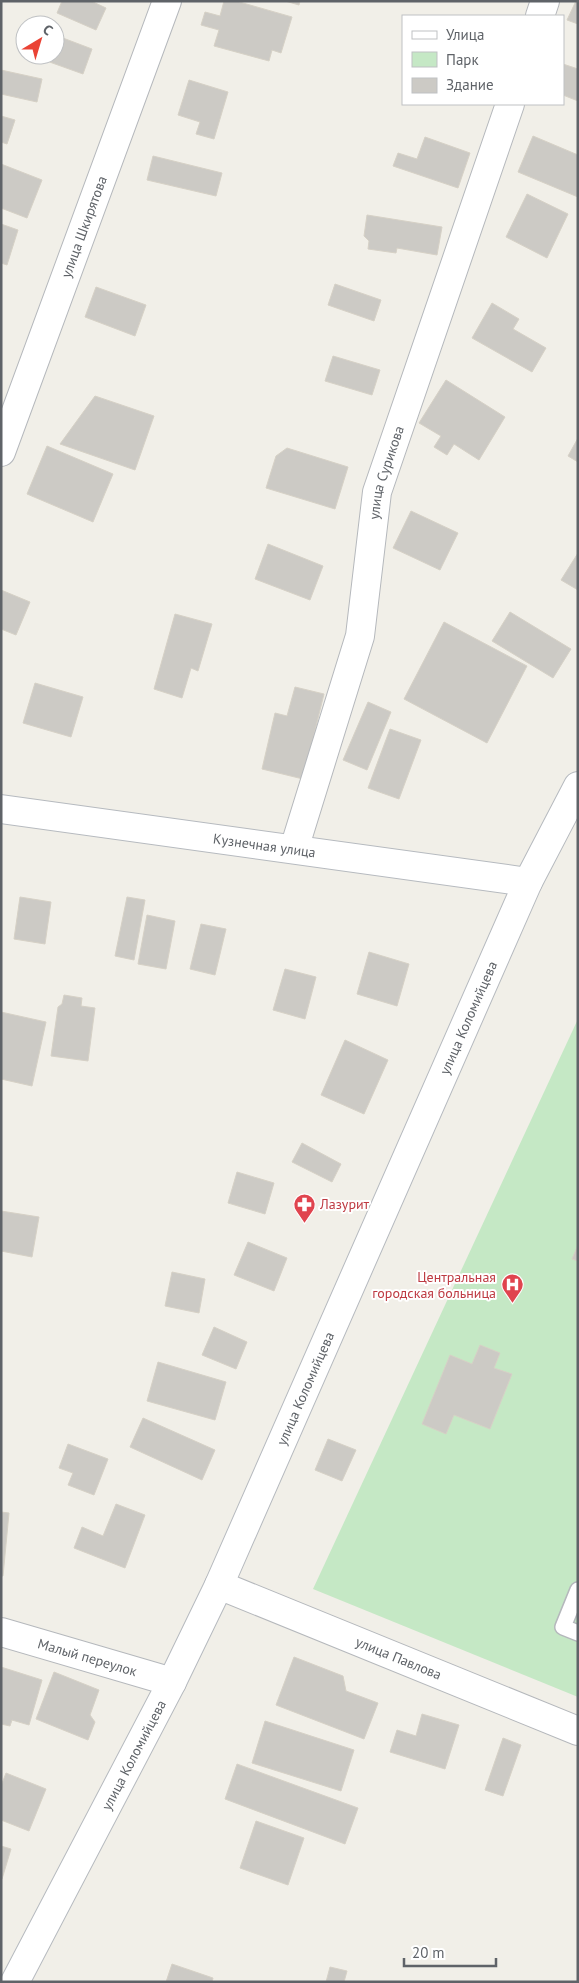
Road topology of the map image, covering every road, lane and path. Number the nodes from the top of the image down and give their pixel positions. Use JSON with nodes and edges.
{"nodes":[{"id":1,"x":167,"y":1,"type":"edge"},
{"id":2,"x":545,"y":1,"type":"edge"},
{"id":3,"x":540,"y":15,"type":"edge"},
{"id":4,"x":510,"y":105,"type":"edge"},
{"id":5,"x":1,"y":452,"type":"edge"},
{"id":6,"x":578,"y":786,"type":"edge"},
{"id":7,"x":1,"y":809,"type":"edge"},
{"id":8,"x":571,"y":812,"type":"edge"},
{"id":9,"x":294,"y":849,"type":"junction"},
{"id":10,"x":528,"y":882,"type":"junction"},
{"id":11,"x":220,"y":1585,"type":"junction"},
{"id":12,"x":578,"y":1590,"type":"edge"},
{"id":13,"x":1,"y":1632,"type":"edge"},
{"id":14,"x":578,"y":1633,"type":"edge"},
{"id":15,"x":172,"y":1682,"type":"junction"},
{"id":16,"x":578,"y":1731,"type":"edge"},
{"id":17,"x":14,"y":1982,"type":"edge"}],
"edges":[{"from":1,"to":5,"type":"main road","name":"улица Шкирятова"},
{"from":2,"to":3,"type":"main road"},
{"from":4,"to":9,"type":"main road","name":"улица Сурикова"},
{"from":6,"to":8,"type":"main road","name":"улица Коломийцева"},
{"from":7,"to":9,"type":"main road","name":"Кузнечная улица"},
{"from":8,"to":10,"type":"main road","name":"улица Коломийцева"},
{"from":9,"to":10,"type":"main road","name":"Кузнечная улица"},
{"from":10,"to":11,"type":"main road","name":"улица Коломийцева"},
{"from":11,"to":15,"type":"main road","name":"улица Коломийцева"},
{"from":11,"to":16,"type":"main road","name":"улица Павлова"},
{"from":12,"to":14,"type":"lane"},
{"from":13,"to":15,"type":"main road","name":"Малый переулок"},
{"from":15,"to":17,"type":"main road","name":"улица Коломийцева"}]}
